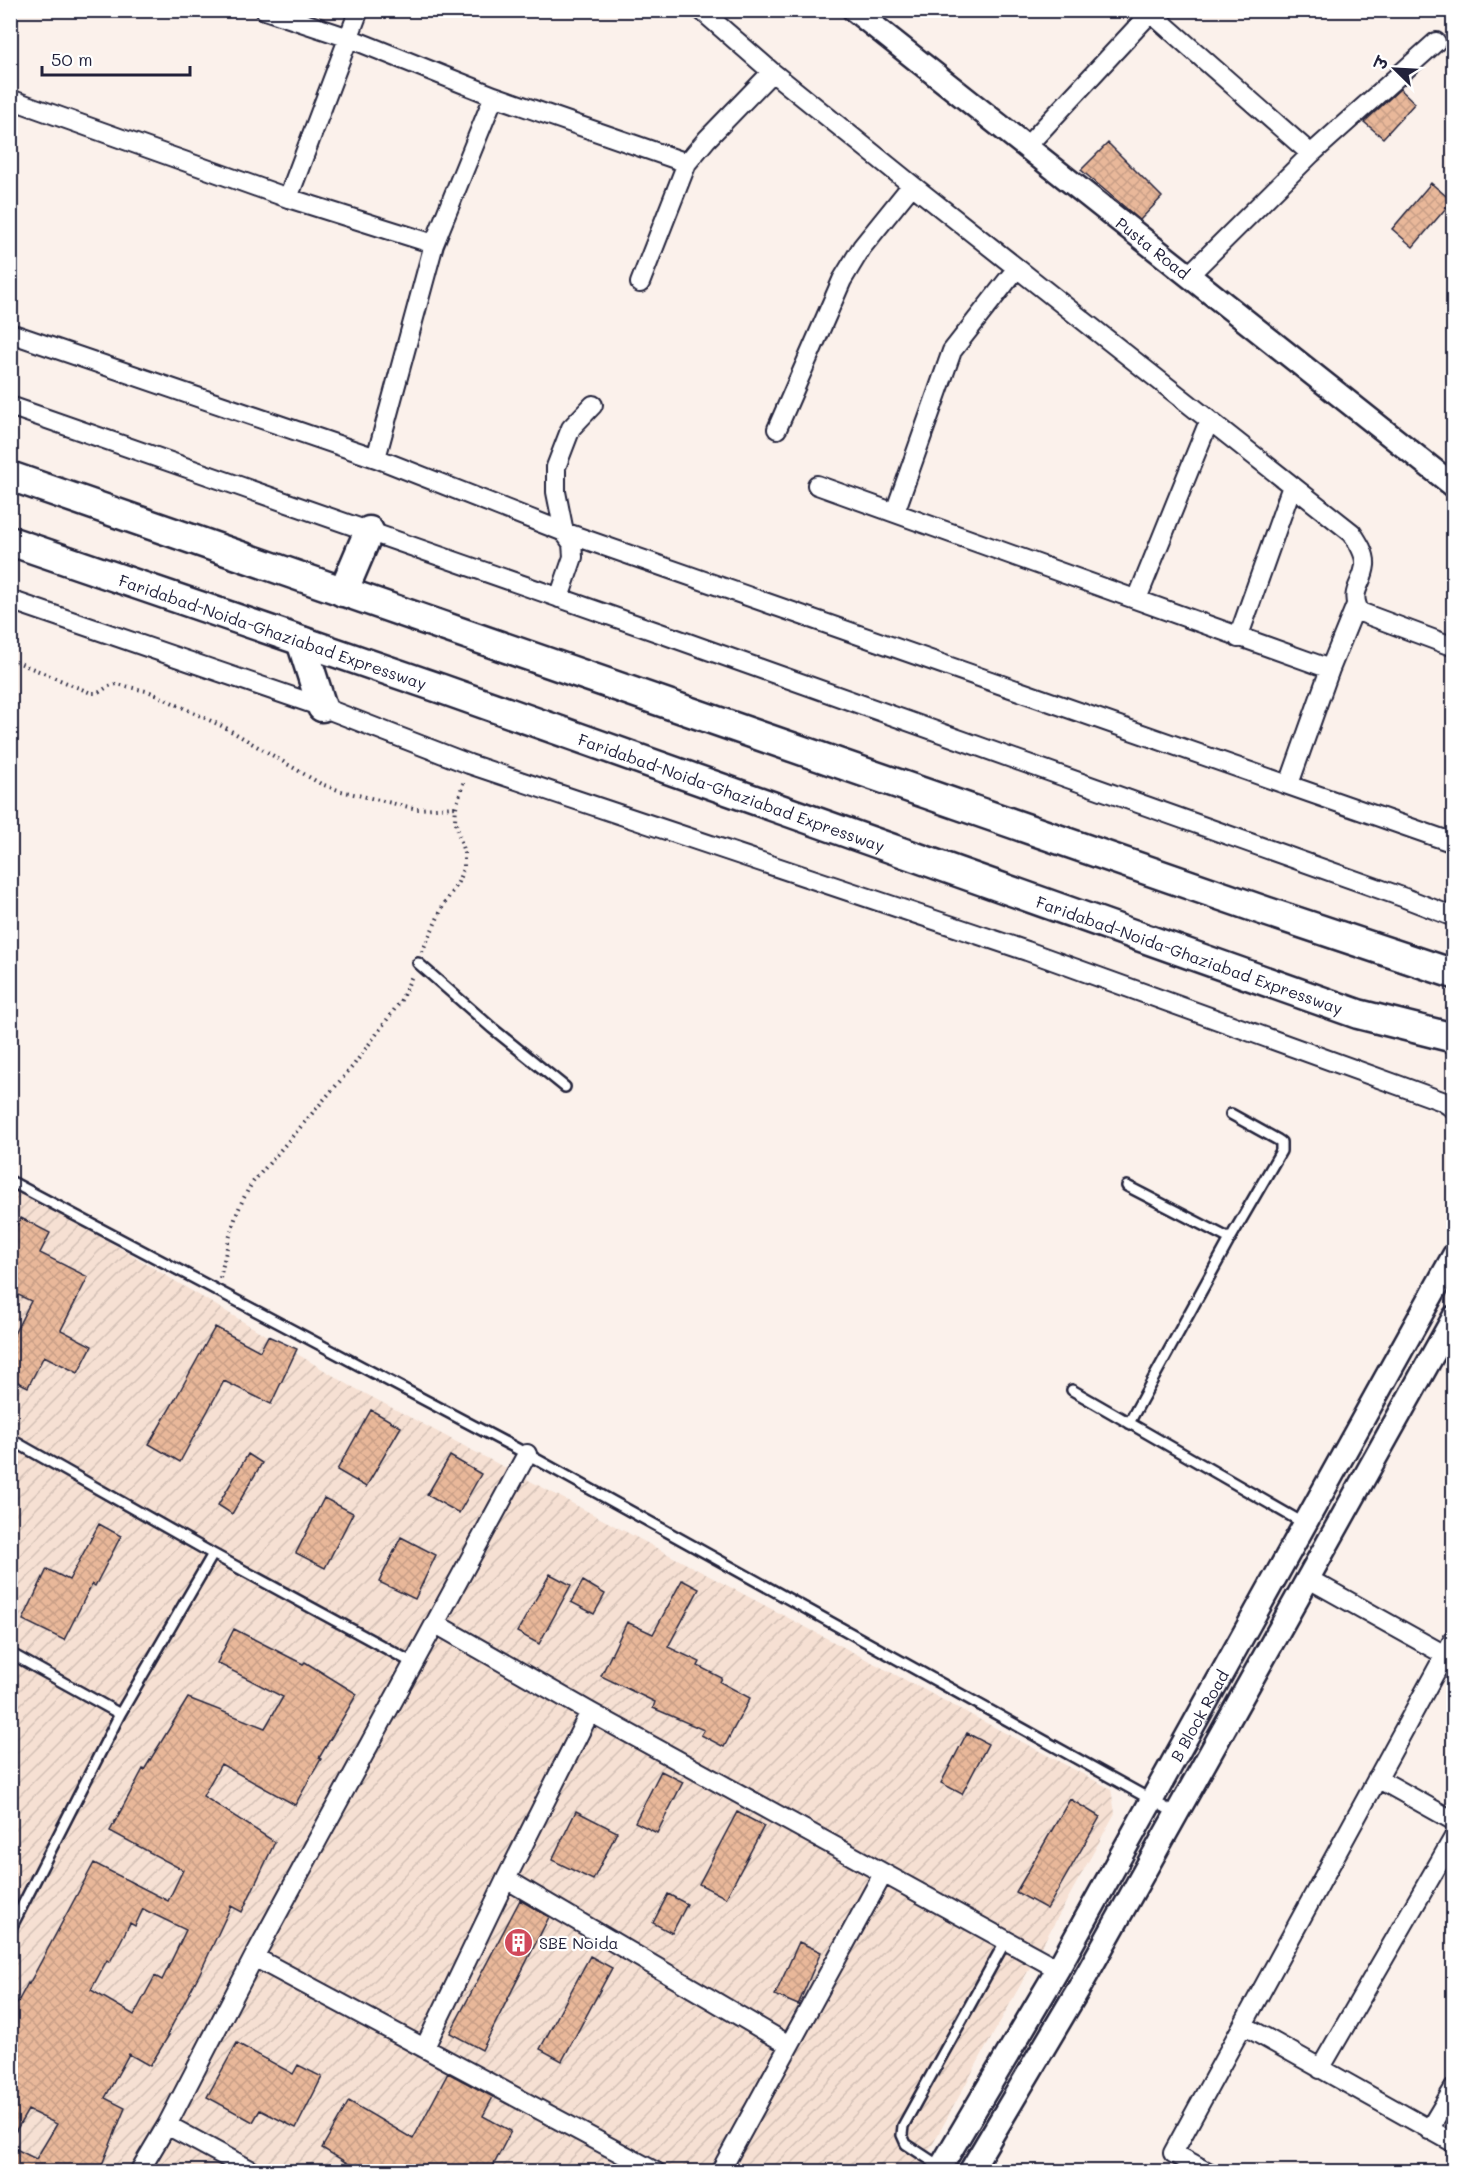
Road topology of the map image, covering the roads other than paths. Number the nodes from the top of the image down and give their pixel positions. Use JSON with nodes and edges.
{"nodes":[{"id":1,"x":265,"y":10,"type":"edge"},
{"id":2,"x":359,"y":10,"type":"edge"},
{"id":3,"x":701,"y":10,"type":"edge"},
{"id":4,"x":854,"y":10,"type":"edge"},
{"id":5,"x":1152,"y":12,"type":"edge"},
{"id":6,"x":349,"y":38,"type":"junction"},
{"id":7,"x":1436,"y":42,"type":"dead end"},
{"id":8,"x":772,"y":72,"type":"junction"},
{"id":9,"x":494,"y":96,"type":"junction"},
{"id":10,"x":10,"y":99,"type":"edge"},
{"id":11,"x":1026,"y":147,"type":"junction"},
{"id":12,"x":1311,"y":154,"type":"junction"},
{"id":13,"x":687,"y":163,"type":"junction"},
{"id":14,"x":912,"y":185,"type":"junction"},
{"id":15,"x":288,"y":198,"type":"junction"},
{"id":16,"x":434,"y":244,"type":"junction"},
{"id":17,"x":1017,"y":268,"type":"junction"},
{"id":18,"x":1188,"y":276,"type":"junction"},
{"id":19,"x":640,"y":283,"type":"dead end"},
{"id":20,"x":10,"y":333,"type":"edge"},
{"id":21,"x":593,"y":405,"type":"dead end"},
{"id":22,"x":10,"y":406,"type":"edge"},
{"id":23,"x":1209,"y":421,"type":"junction"},
{"id":24,"x":777,"y":429,"type":"dead end"},
{"id":25,"x":376,"y":458,"type":"junction"},
{"id":26,"x":10,"y":477,"type":"edge"},
{"id":27,"x":1453,"y":484,"type":"edge"},
{"id":28,"x":817,"y":485,"type":"dead end"},
{"id":29,"x":1292,"y":486,"type":"junction"},
{"id":30,"x":895,"y":512,"type":"junction"},
{"id":31,"x":369,"y":531,"type":"junction"},
{"id":32,"x":564,"y":532,"type":"junction"},
{"id":33,"x":10,"y":541,"type":"edge"},
{"id":34,"x":344,"y":592,"type":"junction"},
{"id":35,"x":559,"y":598,"type":"junction"},
{"id":36,"x":1137,"y":599,"type":"junction"},
{"id":37,"x":10,"y":600,"type":"edge"},
{"id":38,"x":1356,"y":605,"type":"junction"},
{"id":39,"x":1238,"y":638,"type":"junction"},
{"id":40,"x":302,"y":641,"type":"junction"},
{"id":41,"x":1454,"y":647,"type":"edge"},
{"id":42,"x":1330,"y":669,"type":"junction"},
{"id":43,"x":321,"y":707,"type":"junction"},
{"id":44,"x":1289,"y":784,"type":"junction"},
{"id":45,"x":1454,"y":843,"type":"edge"},
{"id":46,"x":1454,"y":917,"type":"edge"},
{"id":47,"x":418,"y":963,"type":"road end"},
{"id":48,"x":1454,"y":974,"type":"edge"},
{"id":49,"x":1454,"y":1038,"type":"edge"},
{"id":50,"x":565,"y":1087,"type":"dead end"},
{"id":51,"x":1454,"y":1109,"type":"edge"},
{"id":52,"x":1231,"y":1114,"type":"dead end"},
{"id":53,"x":10,"y":1181,"type":"edge"},
{"id":54,"x":1126,"y":1186,"type":"dead end"},
{"id":55,"x":1230,"y":1239,"type":"junction"},
{"id":56,"x":1454,"y":1255,"type":"edge"},
{"id":57,"x":1454,"y":1317,"type":"edge"},
{"id":58,"x":1072,"y":1390,"type":"dead end"},
{"id":59,"x":1129,"y":1423,"type":"junction"},
{"id":60,"x":10,"y":1439,"type":"edge"},
{"id":61,"x":527,"y":1454,"type":"junction"},
{"id":62,"x":1305,"y":1524,"type":"junction"},
{"id":63,"x":213,"y":1554,"type":"junction"},
{"id":64,"x":1307,"y":1578,"type":"junction"},
{"id":65,"x":436,"y":1624,"type":"junction"},
{"id":66,"x":1454,"y":1638,"type":"edge"},
{"id":67,"x":10,"y":1653,"type":"edge"},
{"id":68,"x":1449,"y":1657,"type":"edge"},
{"id":69,"x":415,"y":1664,"type":"junction"},
{"id":70,"x":590,"y":1712,"type":"junction"},
{"id":71,"x":120,"y":1714,"type":"junction"},
{"id":72,"x":1377,"y":1778,"type":"junction"},
{"id":73,"x":1151,"y":1800,"type":"junction"},
{"id":74,"x":1175,"y":1814,"type":"junction"},
{"id":75,"x":1454,"y":1821,"type":"edge"},
{"id":76,"x":1454,"y":1837,"type":"edge"},
{"id":77,"x":883,"y":1874,"type":"junction"},
{"id":78,"x":506,"y":1879,"type":"junction"},
{"id":79,"x":10,"y":1930,"type":"edge"},
{"id":80,"x":1006,"y":1940,"type":"junction"},
{"id":81,"x":254,"y":1957,"type":"junction"},
{"id":82,"x":1058,"y":1969,"type":"junction"},
{"id":83,"x":1243,"y":2025,"type":"junction"},
{"id":84,"x":789,"y":2045,"type":"junction"},
{"id":85,"x":425,"y":2047,"type":"junction"},
{"id":86,"x":1320,"y":2069,"type":"junction"},
{"id":87,"x":1454,"y":2088,"type":"edge"},
{"id":88,"x":167,"y":2124,"type":"junction"},
{"id":89,"x":1429,"y":2130,"type":"junction"},
{"id":90,"x":1454,"y":2144,"type":"edge"},
{"id":91,"x":939,"y":2169,"type":"edge"},
{"id":92,"x":139,"y":2172,"type":"edge"},
{"id":93,"x":254,"y":2172,"type":"edge"},
{"id":94,"x":656,"y":2172,"type":"edge"},
{"id":95,"x":720,"y":2172,"type":"edge"},
{"id":96,"x":970,"y":2172,"type":"edge"},
{"id":97,"x":1208,"y":2172,"type":"edge"}],
"edges":[{"from":1,"to":6,"type":"street"},
{"from":2,"to":6,"type":"street"},
{"from":3,"to":8,"type":"street"},
{"from":4,"to":11,"type":"street","name":"Pusta Road"},
{"from":5,"to":11,"type":"street"},
{"from":5,"to":12,"type":"street"},
{"from":6,"to":9,"type":"street"},
{"from":6,"to":15,"type":"street"},
{"from":7,"to":12,"type":"street"},
{"from":8,"to":13,"type":"street"},
{"from":8,"to":14,"type":"street"},
{"from":9,"to":13,"type":"street"},
{"from":9,"to":16,"type":"street"},
{"from":10,"to":15,"type":"street"},
{"from":11,"to":18,"type":"street","name":"Pusta Road"},
{"from":12,"to":18,"type":"street"},
{"from":13,"to":19,"type":"street"},
{"from":14,"to":17,"type":"street"},
{"from":14,"to":24,"type":"street"},
{"from":15,"to":16,"type":"street"},
{"from":16,"to":25,"type":"street"},
{"from":17,"to":23,"type":"street"},
{"from":17,"to":30,"type":"street"},
{"from":18,"to":27,"type":"street","name":"Pusta Road"},
{"from":20,"to":25,"type":"street"},
{"from":21,"to":32,"type":"street"},
{"from":22,"to":31,"type":"street"},
{"from":23,"to":29,"type":"street"},
{"from":23,"to":36,"type":"street"},
{"from":25,"to":32,"type":"street"},
{"from":26,"to":34,"type":"main road"},
{"from":28,"to":30,"type":"street"},
{"from":29,"to":38,"type":"street"},
{"from":29,"to":39,"type":"street"},
{"from":30,"to":36,"type":"street"},
{"from":31,"to":34,"type":"main road"},
{"from":31,"to":35,"type":"street"},
{"from":32,"to":35,"type":"street"},
{"from":32,"to":44,"type":"street"},
{"from":33,"to":40,"type":"main road","name":"Faridabad-Noida-Ghaziabad Expressway"},
{"from":34,"to":48,"type":"main road"},
{"from":35,"to":46,"type":"street"},
{"from":36,"to":39,"type":"street"},
{"from":37,"to":43,"type":"street"},
{"from":38,"to":41,"type":"street"},
{"from":38,"to":42,"type":"street"},
{"from":39,"to":42,"type":"street"},
{"from":40,"to":43,"type":"main road"},
{"from":40,"to":49,"type":"main road","name":"Faridabad-Noida-Ghaziabad Expressway"},
{"from":42,"to":44,"type":"street"},
{"from":43,"to":51,"type":"street"},
{"from":44,"to":45,"type":"street"},
{"from":47,"to":50,"type":"lane"},
{"from":52,"to":55,"type":"lane"},
{"from":53,"to":61,"type":"lane"},
{"from":54,"to":55,"type":"lane"},
{"from":55,"to":59,"type":"lane"},
{"from":56,"to":62,"type":"street","name":"B Block Road"},
{"from":57,"to":64,"type":"street","name":"B Block Road"},
{"from":58,"to":59,"type":"lane"},
{"from":59,"to":62,"type":"lane"},
{"from":60,"to":63,"type":"lane"},
{"from":61,"to":65,"type":"street"},
{"from":61,"to":73,"type":"lane"},
{"from":62,"to":73,"type":"street","name":"B Block Road"},
{"from":63,"to":69,"type":"lane"},
{"from":63,"to":71,"type":"lane"},
{"from":64,"to":68,"type":"street"},
{"from":64,"to":74,"type":"street","name":"B Block Road"},
{"from":65,"to":69,"type":"street"},
{"from":65,"to":70,"type":"street"},
{"from":66,"to":68,"type":"street"},
{"from":67,"to":71,"type":"lane"},
{"from":68,"to":72,"type":"street"},
{"from":69,"to":81,"type":"street"},
{"from":70,"to":77,"type":"street"},
{"from":70,"to":78,"type":"street"},
{"from":71,"to":79,"type":"lane"},
{"from":72,"to":75,"type":"street"},
{"from":72,"to":83,"type":"street"},
{"from":73,"to":74,"type":"lane"},
{"from":73,"to":82,"type":"street","name":"B Block Road"},
{"from":74,"to":96,"type":"street","name":"B Block Road"},
{"from":76,"to":86,"type":"street"},
{"from":77,"to":80,"type":"street"},
{"from":77,"to":84,"type":"street"},
{"from":78,"to":84,"type":"street"},
{"from":78,"to":85,"type":"street"},
{"from":80,"to":82,"type":"street"},
{"from":80,"to":91,"type":"lane"},
{"from":81,"to":85,"type":"street"},
{"from":81,"to":88,"type":"street"},
{"from":82,"to":91,"type":"street","name":"B Block Road"},
{"from":83,"to":86,"type":"street"},
{"from":83,"to":97,"type":"street"},
{"from":84,"to":95,"type":"street"},
{"from":85,"to":94,"type":"street"},
{"from":86,"to":89,"type":"street"},
{"from":87,"to":89,"type":"street"},
{"from":88,"to":92,"type":"street"},
{"from":88,"to":93,"type":"street"},
{"from":89,"to":90,"type":"street"}]}
